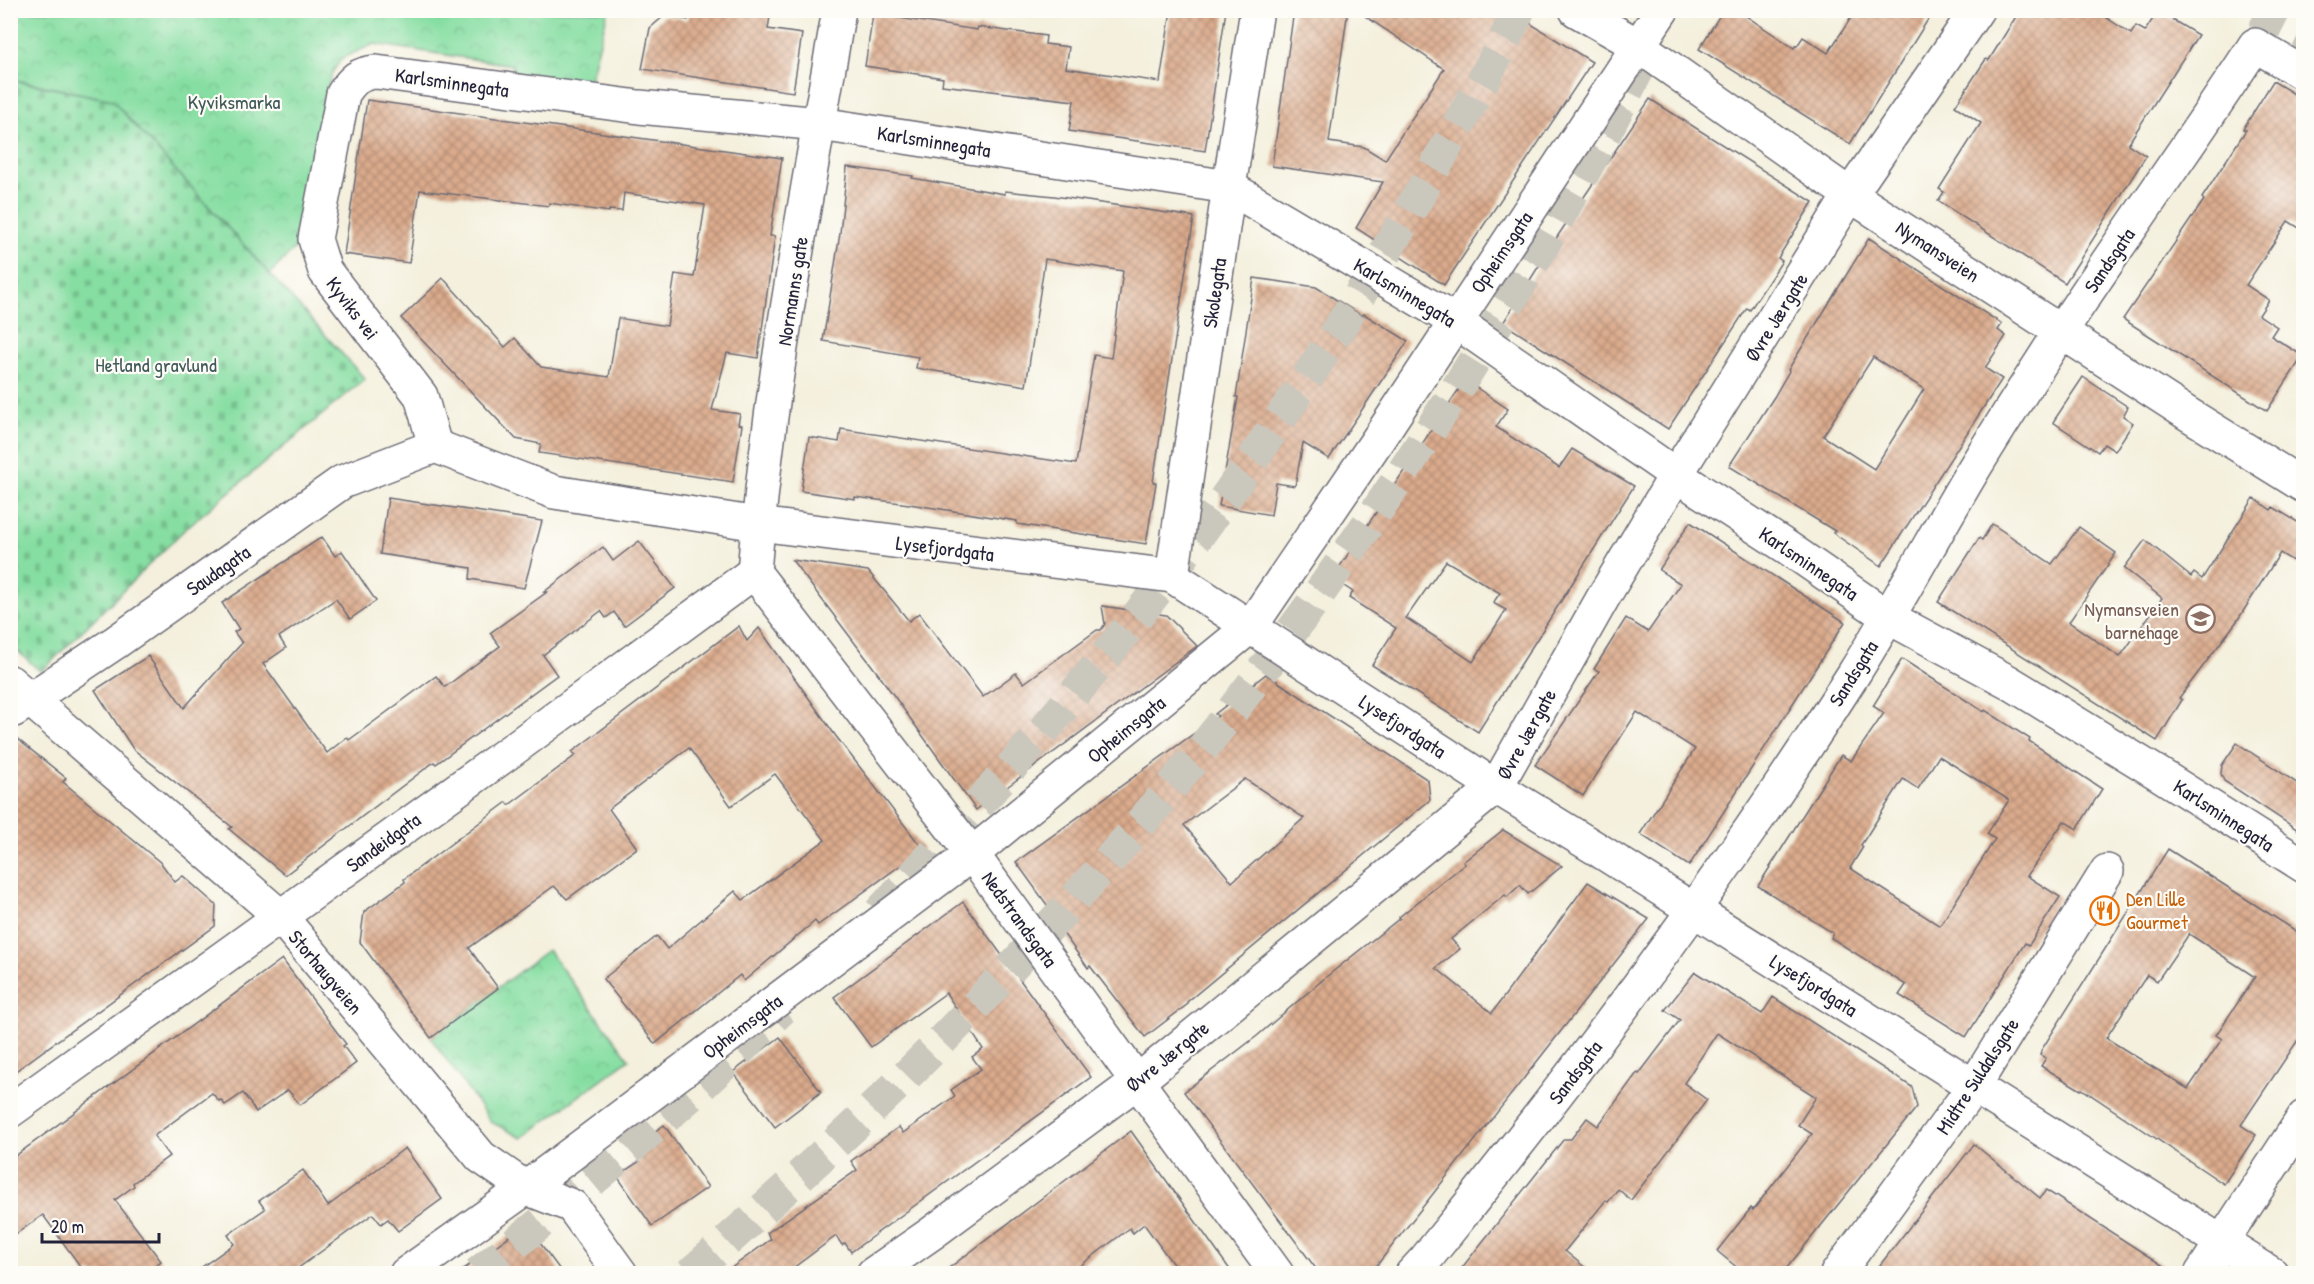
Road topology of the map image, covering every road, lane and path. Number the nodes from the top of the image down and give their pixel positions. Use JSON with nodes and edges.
{"nodes":[{"id":1,"x":839,"y":10,"type":"edge"},
{"id":2,"x":1257,"y":10,"type":"edge"},
{"id":3,"x":1575,"y":10,"type":"edge"},
{"id":4,"x":1662,"y":10,"type":"edge"},
{"id":5,"x":1977,"y":10,"type":"edge"},
{"id":6,"x":1639,"y":46,"type":"junction"},
{"id":7,"x":376,"y":72,"type":"joint"},
{"id":8,"x":2304,"y":74,"type":"edge"},
{"id":9,"x":820,"y":124,"type":"junction"},
{"id":10,"x":1229,"y":187,"type":"junction"},
{"id":11,"x":1850,"y":195,"type":"junction"},
{"id":12,"x":1455,"y":321,"type":"junction"},
{"id":13,"x":2061,"y":331,"type":"junction"},
{"id":14,"x":435,"y":446,"type":"junction"},
{"id":15,"x":1676,"y":476,"type":"junction"},
{"id":16,"x":2304,"y":486,"type":"edge"},
{"id":17,"x":758,"y":524,"type":"junction"},
{"id":18,"x":754,"y":572,"type":"junction"},
{"id":19,"x":1172,"y":576,"type":"junction"},
{"id":20,"x":1888,"y":617,"type":"junction"},
{"id":21,"x":1251,"y":626,"type":"junction"},
{"id":22,"x":17,"y":698,"type":"edge"},
{"id":23,"x":1496,"y":788,"type":"junction"},
{"id":24,"x":972,"y":854,"type":"junction"},
{"id":25,"x":2304,"y":866,"type":"edge"},
{"id":26,"x":2107,"y":871,"type":"dead end"},
{"id":27,"x":1693,"y":910,"type":"junction"},
{"id":28,"x":280,"y":916,"type":"junction"},
{"id":29,"x":1138,"y":1081,"type":"junction"},
{"id":30,"x":1974,"y":1086,"type":"junction"},
{"id":31,"x":10,"y":1111,"type":"edge"},
{"id":32,"x":2304,"y":1117,"type":"edge"},
{"id":33,"x":526,"y":1188,"type":"junction"},
{"id":34,"x":2222,"y":1241,"type":"junction"},
{"id":35,"x":406,"y":1274,"type":"edge"},
{"id":36,"x":621,"y":1274,"type":"edge"},
{"id":37,"x":873,"y":1274,"type":"edge"},
{"id":38,"x":1277,"y":1274,"type":"edge"},
{"id":39,"x":1412,"y":1274,"type":"edge"},
{"id":40,"x":1837,"y":1274,"type":"edge"},
{"id":41,"x":2201,"y":1274,"type":"edge"},
{"id":42,"x":2272,"y":1274,"type":"edge"}],
"edges":[{"from":1,"to":9,"type":"street","name":"Normanns gate"},
{"from":2,"to":10,"type":"street","name":"Skolegata"},
{"from":3,"to":6,"type":"street","name":"Nymansveien"},
{"from":4,"to":6,"type":"street","name":"Opheimsgata"},
{"from":5,"to":11,"type":"street","name":"Øvre Jærgate"},
{"from":6,"to":11,"type":"street","name":"Nymansveien"},
{"from":6,"to":12,"type":"street","name":"Opheimsgata"},
{"from":7,"to":9,"type":"street","name":"Karlsminnegata"},
{"from":7,"to":14,"type":"street","name":"Kyviks vei"},
{"from":8,"to":13,"type":"street","name":"Sandsgata"},
{"from":9,"to":10,"type":"street","name":"Karlsminnegata"},
{"from":9,"to":17,"type":"street","name":"Normanns gate"},
{"from":10,"to":12,"type":"street","name":"Karlsminnegata"},
{"from":10,"to":19,"type":"street","name":"Skolegata"},
{"from":11,"to":13,"type":"street","name":"Nymansveien"},
{"from":11,"to":15,"type":"street","name":"Øvre Jærgate"},
{"from":12,"to":15,"type":"street","name":"Karlsminnegata"},
{"from":12,"to":21,"type":"street","name":"Opheimsgata"},
{"from":13,"to":16,"type":"street","name":"Nymansveien"},
{"from":13,"to":20,"type":"street","name":"Sandsgata"},
{"from":14,"to":17,"type":"street","name":"Lysefjordgata"},
{"from":14,"to":22,"type":"street","name":"Saudagata"},
{"from":15,"to":20,"type":"street","name":"Karlsminnegata"},
{"from":15,"to":23,"type":"street","name":"Øvre Jærgate"},
{"from":17,"to":18,"type":"street","name":"Normanns gate"},
{"from":17,"to":19,"type":"street","name":"Lysefjordgata"},
{"from":18,"to":24,"type":"street","name":"Nedstrandsgata"},
{"from":18,"to":28,"type":"street","name":"Sandeidgata"},
{"from":19,"to":21,"type":"street","name":"Lysefjordgata"},
{"from":20,"to":25,"type":"street","name":"Karlsminnegata"},
{"from":20,"to":27,"type":"street","name":"Sandsgata"},
{"from":21,"to":23,"type":"street","name":"Lysefjordgata"},
{"from":21,"to":24,"type":"street","name":"Opheimsgata"},
{"from":22,"to":28,"type":"street","name":"Storhaugveien"},
{"from":23,"to":27,"type":"street","name":"Lysefjordgata"},
{"from":23,"to":29,"type":"street","name":"Øvre Jærgate"},
{"from":24,"to":29,"type":"street","name":"Nedstrandsgata"},
{"from":24,"to":33,"type":"street","name":"Opheimsgata"},
{"from":26,"to":30,"type":"street","name":"Midtre Suldalsgate"},
{"from":27,"to":30,"type":"street","name":"Lysefjordgata"},
{"from":27,"to":39,"type":"street","name":"Sandsgata"},
{"from":28,"to":31,"type":"street","name":"Sandeidgata"},
{"from":28,"to":33,"type":"street","name":"Storhaugveien"},
{"from":29,"to":37,"type":"street","name":"Øvre Jærgate"},
{"from":29,"to":38,"type":"street","name":"Nedstrandsgata"},
{"from":30,"to":34,"type":"street","name":"Lysefjordgata"},
{"from":30,"to":40,"type":"street","name":"Midtre Suldalsgate"},
{"from":32,"to":34,"type":"street"},
{"from":33,"to":35,"type":"street","name":"Opheimsgata"},
{"from":33,"to":36,"type":"street","name":"Storhaugveien"},
{"from":34,"to":41,"type":"street"},
{"from":34,"to":42,"type":"street","name":"Lysefjordgata"}]}
